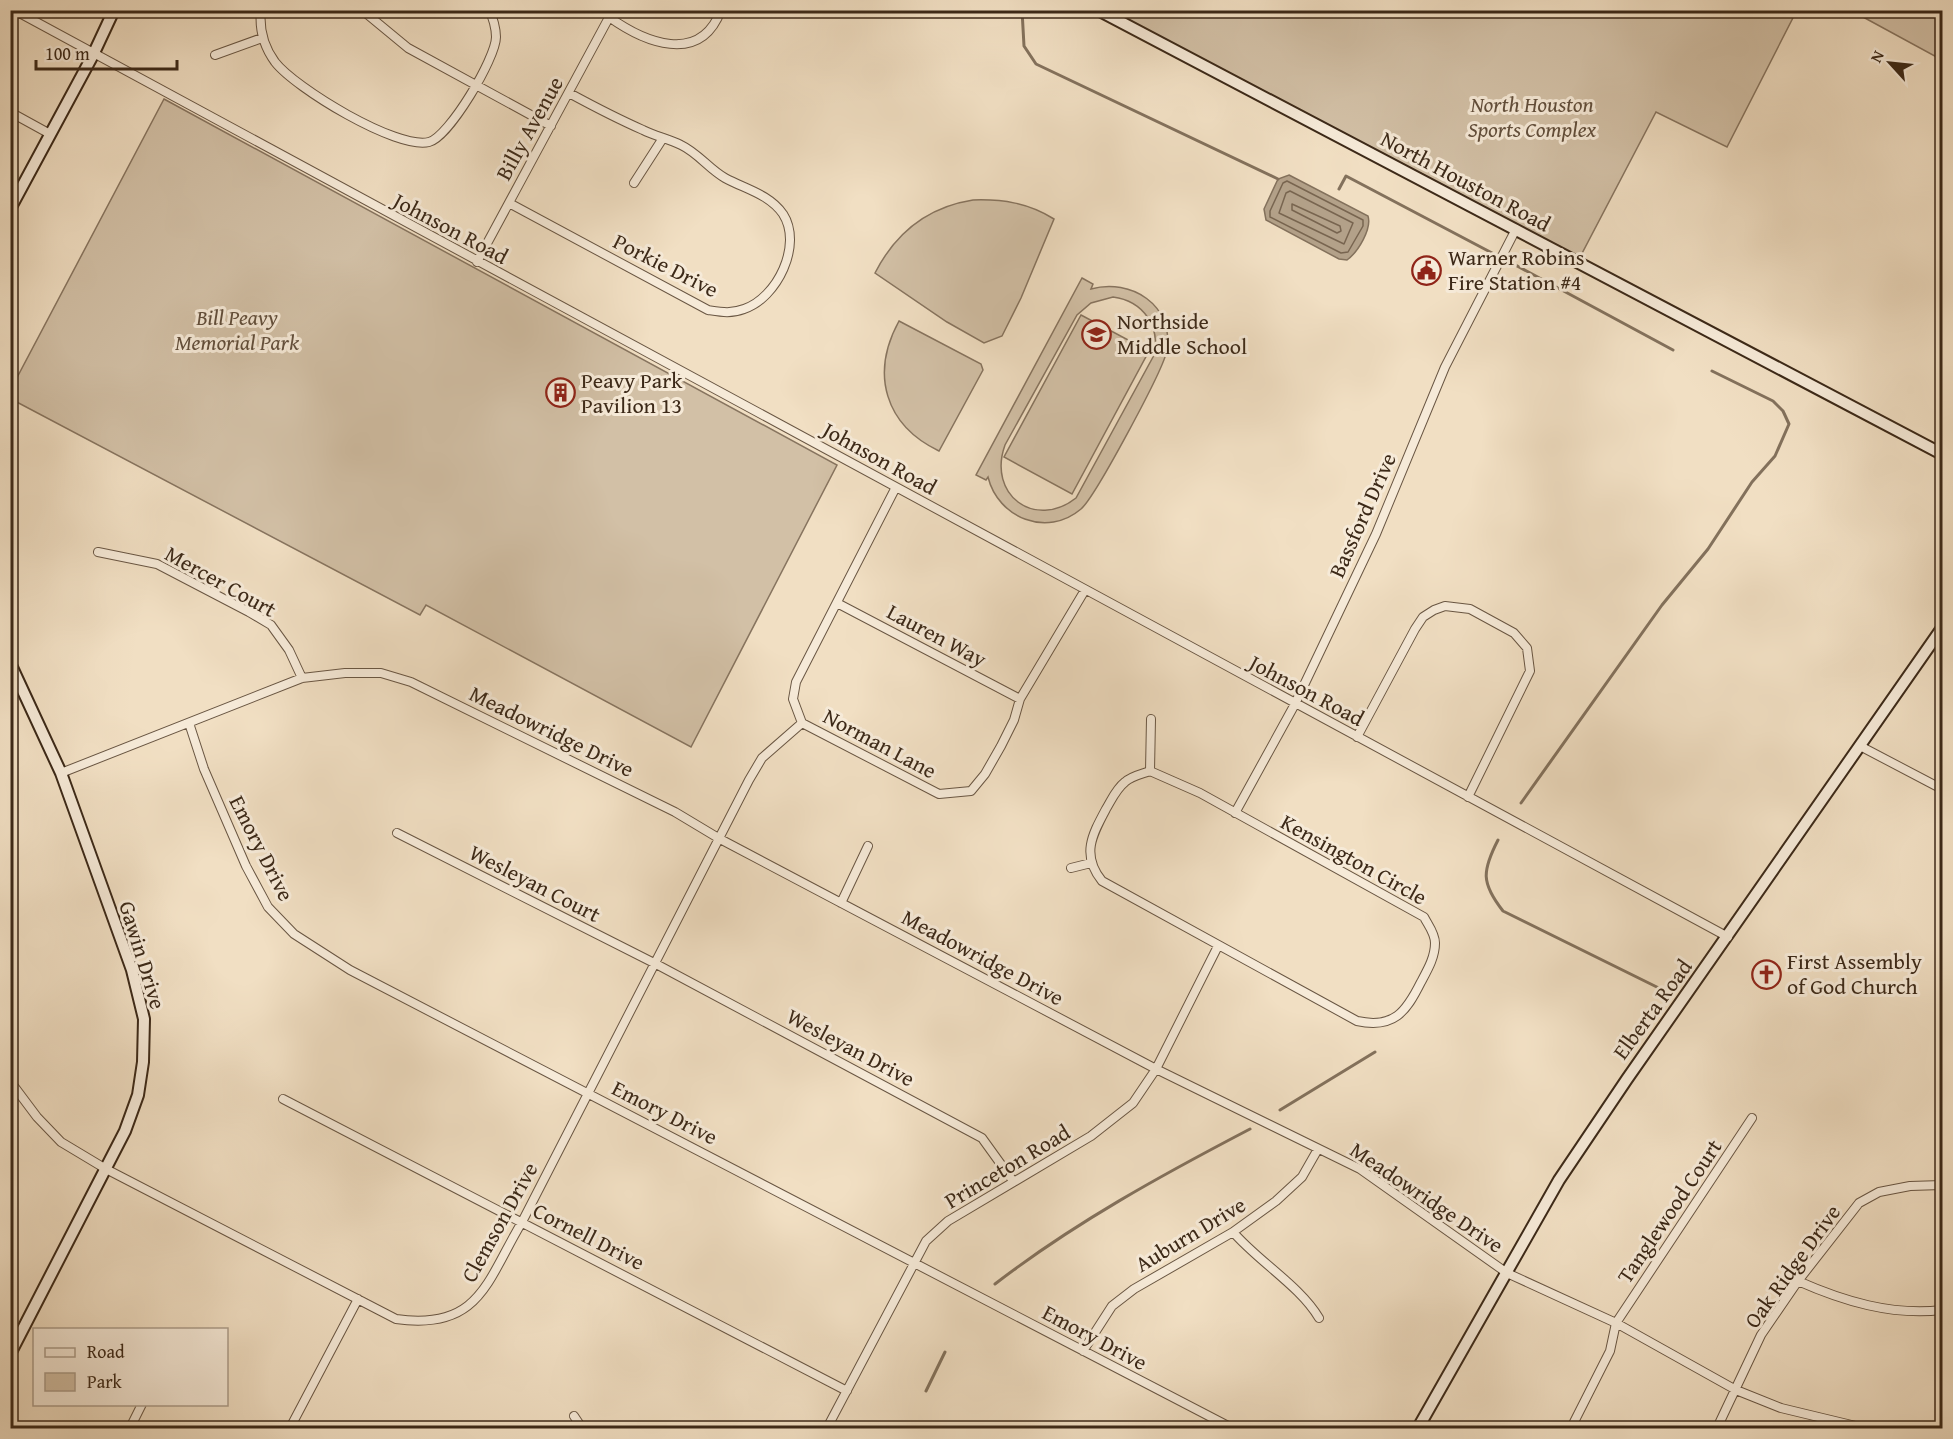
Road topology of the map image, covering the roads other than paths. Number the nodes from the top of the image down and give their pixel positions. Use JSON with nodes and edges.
{"nodes":[{"id":1,"x":14,"y":10,"type":"edge"},
{"id":2,"x":114,"y":10,"type":"edge"},
{"id":3,"x":261,"y":10,"type":"edge"},
{"id":4,"x":362,"y":10,"type":"edge"},
{"id":5,"x":489,"y":10,"type":"edge"},
{"id":6,"x":721,"y":10,"type":"edge"},
{"id":7,"x":1098,"y":10,"type":"edge"},
{"id":8,"x":611,"y":14,"type":"edge"},
{"id":9,"x":262,"y":39,"type":"junction"},
{"id":10,"x":93,"y":55,"type":"junction"},
{"id":11,"x":215,"y":55,"type":"dead end"},
{"id":12,"x":476,"y":84,"type":"junction"},
{"id":13,"x":569,"y":93,"type":"junction"},
{"id":14,"x":10,"y":112,"type":"edge"},
{"id":15,"x":551,"y":126,"type":"junction"},
{"id":16,"x":50,"y":134,"type":"junction"},
{"id":17,"x":663,"y":138,"type":"junction"},
{"id":18,"x":634,"y":183,"type":"dead end"},
{"id":19,"x":509,"y":203,"type":"junction"},
{"id":20,"x":10,"y":209,"type":"edge"},
{"id":21,"x":1516,"y":229,"type":"junction"},
{"id":22,"x":477,"y":262,"type":"junction"},
{"id":23,"x":1942,"y":454,"type":"edge"},
{"id":24,"x":896,"y":487,"type":"junction"},
{"id":25,"x":98,"y":552,"type":"dead end"},
{"id":26,"x":1085,"y":590,"type":"junction"},
{"id":27,"x":837,"y":603,"type":"junction"},
{"id":28,"x":1942,"y":628,"type":"edge"},
{"id":29,"x":10,"y":663,"type":"edge"},
{"id":30,"x":302,"y":678,"type":"junction"},
{"id":31,"x":1020,"y":699,"type":"junction"},
{"id":32,"x":1295,"y":704,"type":"junction"},
{"id":33,"x":1151,"y":719,"type":"dead end"},
{"id":34,"x":189,"y":723,"type":"junction"},
{"id":35,"x":802,"y":723,"type":"junction"},
{"id":36,"x":1357,"y":737,"type":"junction"},
{"id":37,"x":1860,"y":746,"type":"junction"},
{"id":38,"x":1150,"y":771,"type":"junction"},
{"id":39,"x":61,"y":773,"type":"junction"},
{"id":40,"x":1942,"y":789,"type":"edge"},
{"id":41,"x":1468,"y":797,"type":"junction"},
{"id":42,"x":1234,"y":813,"type":"junction"},
{"id":43,"x":397,"y":833,"type":"dead end"},
{"id":44,"x":720,"y":839,"type":"junction"},
{"id":45,"x":868,"y":846,"type":"dead end"},
{"id":46,"x":1090,"y":863,"type":"junction"},
{"id":47,"x":1071,"y":868,"type":"dead end"},
{"id":48,"x":841,"y":903,"type":"junction"},
{"id":49,"x":1728,"y":937,"type":"junction"},
{"id":50,"x":1218,"y":946,"type":"junction"},
{"id":51,"x":656,"y":964,"type":"junction"},
{"id":52,"x":1156,"y":1069,"type":"junction"},
{"id":53,"x":10,"y":1081,"type":"edge"},
{"id":54,"x":588,"y":1092,"type":"junction"},
{"id":55,"x":283,"y":1099,"type":"dead end"},
{"id":56,"x":1752,"y":1119,"type":"dead end"},
{"id":57,"x":1318,"y":1149,"type":"junction"},
{"id":58,"x":106,"y":1169,"type":"junction"},
{"id":59,"x":1013,"y":1181,"type":"junction"},
{"id":60,"x":1942,"y":1185,"type":"edge"},
{"id":61,"x":522,"y":1222,"type":"junction"},
{"id":62,"x":1233,"y":1232,"type":"junction"},
{"id":63,"x":915,"y":1262,"type":"junction"},
{"id":64,"x":1507,"y":1273,"type":"junction"},
{"id":65,"x":1798,"y":1281,"type":"junction"},
{"id":66,"x":358,"y":1299,"type":"junction"},
{"id":67,"x":1942,"y":1310,"type":"edge"},
{"id":68,"x":1319,"y":1318,"type":"dead end"},
{"id":69,"x":1616,"y":1323,"type":"junction"},
{"id":70,"x":1083,"y":1351,"type":"junction"},
{"id":71,"x":10,"y":1354,"type":"edge"},
{"id":72,"x":847,"y":1390,"type":"junction"},
{"id":73,"x":1736,"y":1390,"type":"junction"},
{"id":74,"x":141,"y":1406,"type":"edge"},
{"id":75,"x":574,"y":1416,"type":"dead end"},
{"id":76,"x":130,"y":1428,"type":"edge"},
{"id":77,"x":290,"y":1428,"type":"edge"},
{"id":78,"x":582,"y":1428,"type":"edge"},
{"id":79,"x":827,"y":1428,"type":"edge"},
{"id":80,"x":1232,"y":1428,"type":"edge"},
{"id":81,"x":1418,"y":1428,"type":"edge"},
{"id":82,"x":1571,"y":1428,"type":"edge"},
{"id":83,"x":1717,"y":1428,"type":"edge"},
{"id":84,"x":1864,"y":1428,"type":"edge"}],
"edges":[{"from":1,"to":10,"type":"street","name":"Johnson Road"},
{"from":2,"to":10,"type":"street"},
{"from":3,"to":9,"type":"street"},
{"from":4,"to":12,"type":"street"},
{"from":5,"to":12,"type":"street"},
{"from":6,"to":8,"type":"street"},
{"from":7,"to":21,"type":"street","name":"North Houston Road"},
{"from":8,"to":13,"type":"street","name":"Billy Avenue"},
{"from":9,"to":11,"type":"street"},
{"from":9,"to":12,"type":"street"},
{"from":10,"to":16,"type":"street"},
{"from":10,"to":22,"type":"street","name":"Johnson Road"},
{"from":12,"to":15,"type":"street"},
{"from":13,"to":15,"type":"street","name":"Billy Avenue"},
{"from":13,"to":17,"type":"street","name":"Porkie Drive"},
{"from":14,"to":16,"type":"street"},
{"from":15,"to":19,"type":"street","name":"Billy Avenue"},
{"from":16,"to":20,"type":"street"},
{"from":17,"to":18,"type":"street"},
{"from":17,"to":19,"type":"street","name":"Porkie Drive"},
{"from":19,"to":22,"type":"street","name":"Billy Avenue"},
{"from":21,"to":23,"type":"street","name":"North Houston Road"},
{"from":21,"to":32,"type":"street","name":"Bassford Drive"},
{"from":22,"to":24,"type":"street","name":"Johnson Road"},
{"from":24,"to":26,"type":"street","name":"Johnson Road"},
{"from":24,"to":27,"type":"street","name":"Norman Lane"},
{"from":25,"to":30,"type":"street","name":"Mercer Court"},
{"from":26,"to":31,"type":"street","name":"Norman Lane"},
{"from":26,"to":32,"type":"street","name":"Johnson Road"},
{"from":27,"to":31,"type":"street","name":"Lauren Way"},
{"from":27,"to":35,"type":"street","name":"Norman Lane"},
{"from":28,"to":37,"type":"street","name":"Elberta Road"},
{"from":29,"to":39,"type":"street","name":"Gawin Drive"},
{"from":30,"to":34,"type":"street","name":"Meadowridge Drive"},
{"from":30,"to":44,"type":"street","name":"Meadowridge Drive"},
{"from":31,"to":35,"type":"street","name":"Norman Lane"},
{"from":32,"to":36,"type":"street","name":"Johnson Road"},
{"from":32,"to":42,"type":"street","name":"Bassford Drive"},
{"from":33,"to":38,"type":"street"},
{"from":34,"to":39,"type":"street","name":"Meadowridge Drive"},
{"from":34,"to":54,"type":"street","name":"Emory Drive"},
{"from":35,"to":44,"type":"street","name":"Clemson Drive"},
{"from":36,"to":41,"type":"street","name":"Johnson Road"},
{"from":36,"to":41,"type":"street"},
{"from":37,"to":40,"type":"street"},
{"from":37,"to":49,"type":"street","name":"Elberta Road"},
{"from":38,"to":42,"type":"street","name":"Kensington Circle"},
{"from":38,"to":46,"type":"street"},
{"from":39,"to":58,"type":"street","name":"Gawin Drive"},
{"from":41,"to":49,"type":"street","name":"Johnson Road"},
{"from":42,"to":50,"type":"street","name":"Kensington Circle"},
{"from":43,"to":51,"type":"street","name":"Wesleyan Court"},
{"from":44,"to":48,"type":"street","name":"Meadowridge Drive"},
{"from":44,"to":51,"type":"street","name":"Clemson Drive"},
{"from":45,"to":48,"type":"street"},
{"from":46,"to":47,"type":"street"},
{"from":46,"to":50,"type":"street","name":"Kensington Circle"},
{"from":48,"to":52,"type":"street","name":"Meadowridge Drive"},
{"from":49,"to":64,"type":"street","name":"Elberta Road"},
{"from":50,"to":52,"type":"street","name":"Princeton Road"},
{"from":51,"to":54,"type":"street","name":"Clemson Drive"},
{"from":51,"to":59,"type":"street","name":"Wesleyan Drive"},
{"from":52,"to":57,"type":"street","name":"Meadowridge Drive"},
{"from":52,"to":59,"type":"street","name":"Princeton Road"},
{"from":53,"to":58,"type":"street","name":"Clemson Drive"},
{"from":54,"to":61,"type":"street","name":"Clemson Drive"},
{"from":54,"to":63,"type":"street","name":"Emory Drive"},
{"from":55,"to":61,"type":"street","name":"Cornell Drive"},
{"from":56,"to":69,"type":"street","name":"Tanglewood Court"},
{"from":57,"to":62,"type":"street","name":"Auburn Drive"},
{"from":57,"to":64,"type":"street","name":"Meadowridge Drive"},
{"from":58,"to":66,"type":"street","name":"Clemson Drive"},
{"from":58,"to":71,"type":"street","name":"Gawin Drive"},
{"from":59,"to":63,"type":"street","name":"Princeton Road"},
{"from":60,"to":65,"type":"street","name":"Oak Ridge Drive"},
{"from":61,"to":66,"type":"street","name":"Clemson Drive"},
{"from":61,"to":72,"type":"street","name":"Cornell Drive"},
{"from":62,"to":68,"type":"street"},
{"from":62,"to":70,"type":"street","name":"Auburn Drive"},
{"from":63,"to":70,"type":"street","name":"Emory Drive"},
{"from":63,"to":72,"type":"street","name":"Princeton Road"},
{"from":64,"to":69,"type":"street","name":"Meadowridge Drive"},
{"from":64,"to":81,"type":"street","name":"Elberta Road"},
{"from":65,"to":67,"type":"street"},
{"from":65,"to":73,"type":"street","name":"Oak Ridge Drive"},
{"from":66,"to":77,"type":"street"},
{"from":69,"to":73,"type":"street","name":"Meadowridge Drive"},
{"from":69,"to":82,"type":"street"},
{"from":70,"to":80,"type":"street","name":"Emory Drive"},
{"from":72,"to":79,"type":"street","name":"Princeton Road"},
{"from":73,"to":83,"type":"street","name":"Oak Ridge Drive"},
{"from":73,"to":84,"type":"street","name":"Meadowridge Drive"},
{"from":74,"to":76,"type":"street"},
{"from":75,"to":78,"type":"street"}]}
